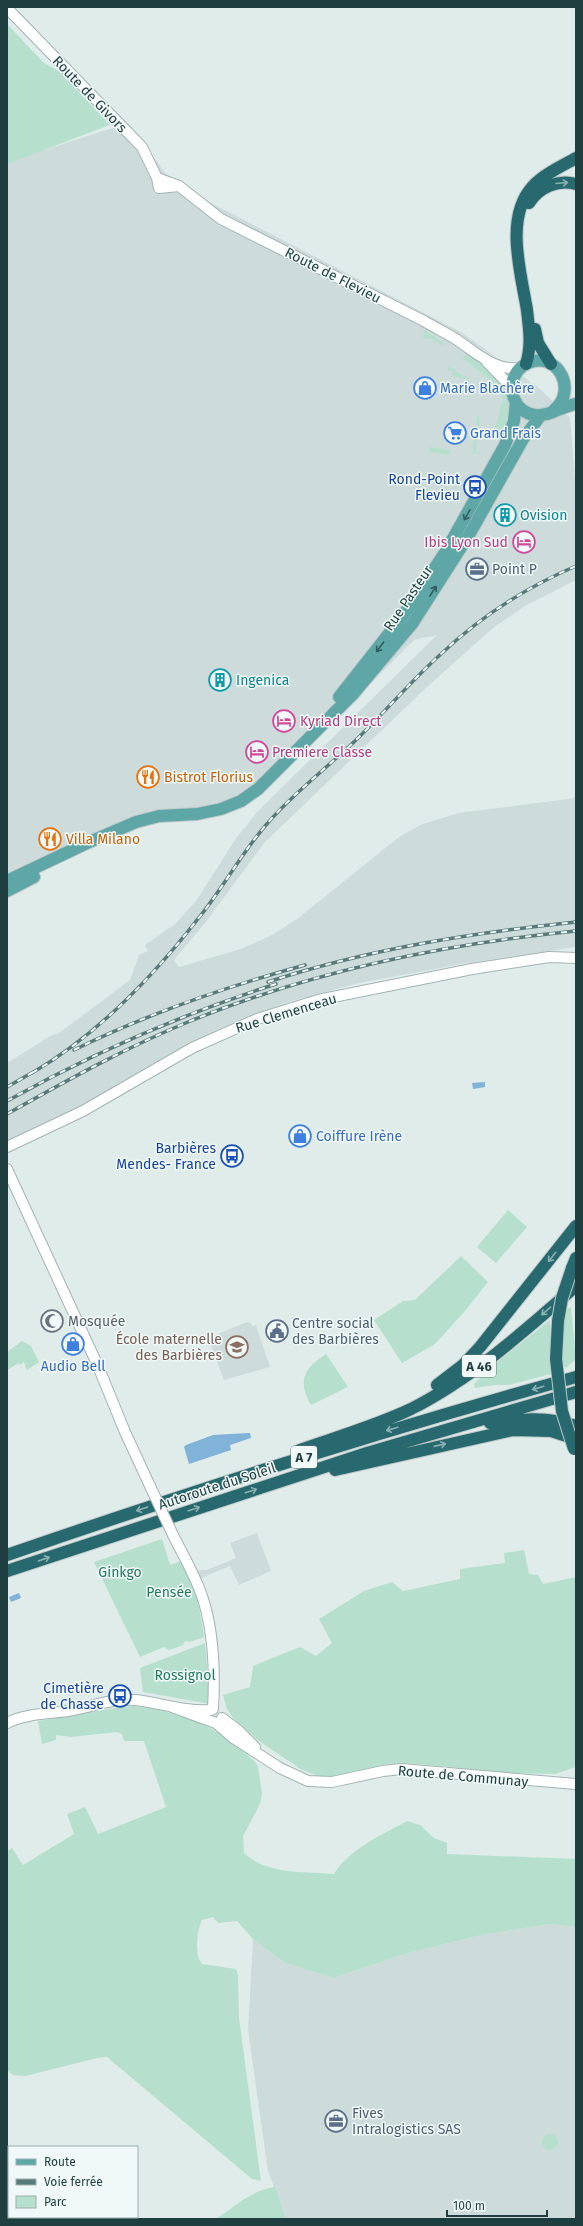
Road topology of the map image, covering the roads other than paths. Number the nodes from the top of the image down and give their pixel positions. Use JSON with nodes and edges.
{"nodes":[{"id":1,"x":7,"y":8,"type":"edge"},
{"id":2,"x":576,"y":158,"type":"edge"},
{"id":3,"x":157,"y":178,"type":"junction"},
{"id":4,"x":576,"y":184,"type":"edge"},
{"id":5,"x":179,"y":186,"type":"junction"},
{"id":6,"x":487,"y":362,"type":"junction"},
{"id":7,"x":551,"y":364,"type":"junction"},
{"id":8,"x":523,"y":366,"type":"junction"},
{"id":9,"x":564,"y":379,"type":"junction"},
{"id":10,"x":512,"y":388,"type":"junction"},
{"id":11,"x":576,"y":388,"type":"edge"},
{"id":12,"x":516,"y":402,"type":"junction"},
{"id":13,"x":576,"y":404,"type":"edge"},
{"id":14,"x":554,"y":410,"type":"junction"},
{"id":15,"x":541,"y":415,"type":"junction"},
{"id":16,"x":288,"y":759,"type":"junction"},
{"id":17,"x":182,"y":816,"type":"junction"},
{"id":18,"x":7,"y":881,"type":"edge"},
{"id":19,"x":7,"y":891,"type":"edge"},
{"id":20,"x":576,"y":958,"type":"edge"},
{"id":21,"x":7,"y":1147,"type":"edge"},
{"id":22,"x":8,"y":1173,"type":"edge"},
{"id":23,"x":576,"y":1226,"type":"edge"},
{"id":24,"x":574,"y":1263,"type":"edge"},
{"id":25,"x":576,"y":1286,"type":"edge"},
{"id":26,"x":576,"y":1377,"type":"edge"},
{"id":27,"x":576,"y":1392,"type":"edge"},
{"id":28,"x":369,"y":1426,"type":"junction"},
{"id":29,"x":576,"y":1426,"type":"edge"},
{"id":30,"x":440,"y":1431,"type":"junction"},
{"id":31,"x":576,"y":1447,"type":"edge"},
{"id":32,"x":267,"y":1486,"type":"junction"},
{"id":33,"x":179,"y":1496,"type":"junction"},
{"id":34,"x":7,"y":1555,"type":"edge"},
{"id":35,"x":7,"y":1571,"type":"edge"},
{"id":36,"x":216,"y":1715,"type":"junction"},
{"id":37,"x":7,"y":1723,"type":"edge"},
{"id":38,"x":576,"y":1784,"type":"edge"}],
"edges":[{"from":1,"to":3,"type":"street","name":"Route de Givors"},
{"from":2,"to":8,"type":"highway"},
{"from":3,"to":5,"type":"street","name":"Route de Flevieu"},
{"from":3,"to":5,"type":"street","name":"Route de Givors"},
{"from":7,"to":4,"type":"highway","one_way":true},
{"from":5,"to":6,"type":"street","name":"Route de Flevieu"},
{"from":6,"to":8,"type":"street","name":"Route de Flevieu"},
{"from":6,"to":10,"type":"street","name":"Route de Flevieu"},
{"from":7,"to":8,"type":"main road"},
{"from":7,"to":9,"type":"main road"},
{"from":8,"to":10,"type":"main road"},
{"from":9,"to":11,"type":"main road"},
{"from":9,"to":14,"type":"main road"},
{"from":10,"to":12,"type":"main road"},
{"from":12,"to":15,"type":"main road"},
{"from":12,"to":16,"type":"main road","name":"Rue Pasteur","one_way":true},
{"from":13,"to":14,"type":"main road"},
{"from":14,"to":15,"type":"main road"},
{"from":16,"to":15,"type":"main road","name":"Rue Pasteur","one_way":true},
{"from":16,"to":17,"type":"main road","name":"Rue Pasteur"},
{"from":17,"to":18,"type":"main road","name":"Rue Pasteur"},
{"from":17,"to":19,"type":"main road","name":"Rue Pasteur"},
{"from":20,"to":21,"type":"street","name":"Rue Clemenceau"},
{"from":22,"to":36,"type":"street","bridge":true},
{"from":23,"to":28,"type":"highway","one_way":true},
{"from":24,"to":31,"type":"highway","bridge":true},
{"from":25,"to":28,"type":"highway","number":"A 46","one_way":true},
{"from":26,"to":33,"type":"highway","name":"Autoroute du Soleil","number":"A 7","one_way":true},
{"from":27,"to":30,"type":"highway","name":"Autoroute du Soleil","number":"A 7"},
{"from":28,"to":33,"type":"highway","number":"A 46"},
{"from":29,"to":30,"type":"highway"},
{"from":30,"to":32,"type":"highway","name":"Autoroute du Soleil","number":"A 7"},
{"from":32,"to":31,"type":"highway","one_way":true},
{"from":35,"to":32,"type":"highway","name":"Autoroute du Soleil","number":"A 7","one_way":true},
{"from":33,"to":34,"type":"highway","name":"Autoroute du Soleil","number":"A 7","one_way":true},
{"from":36,"to":37,"type":"street","name":"Route de Communay"},
{"from":36,"to":38,"type":"street","name":"Route de Communay"}]}
